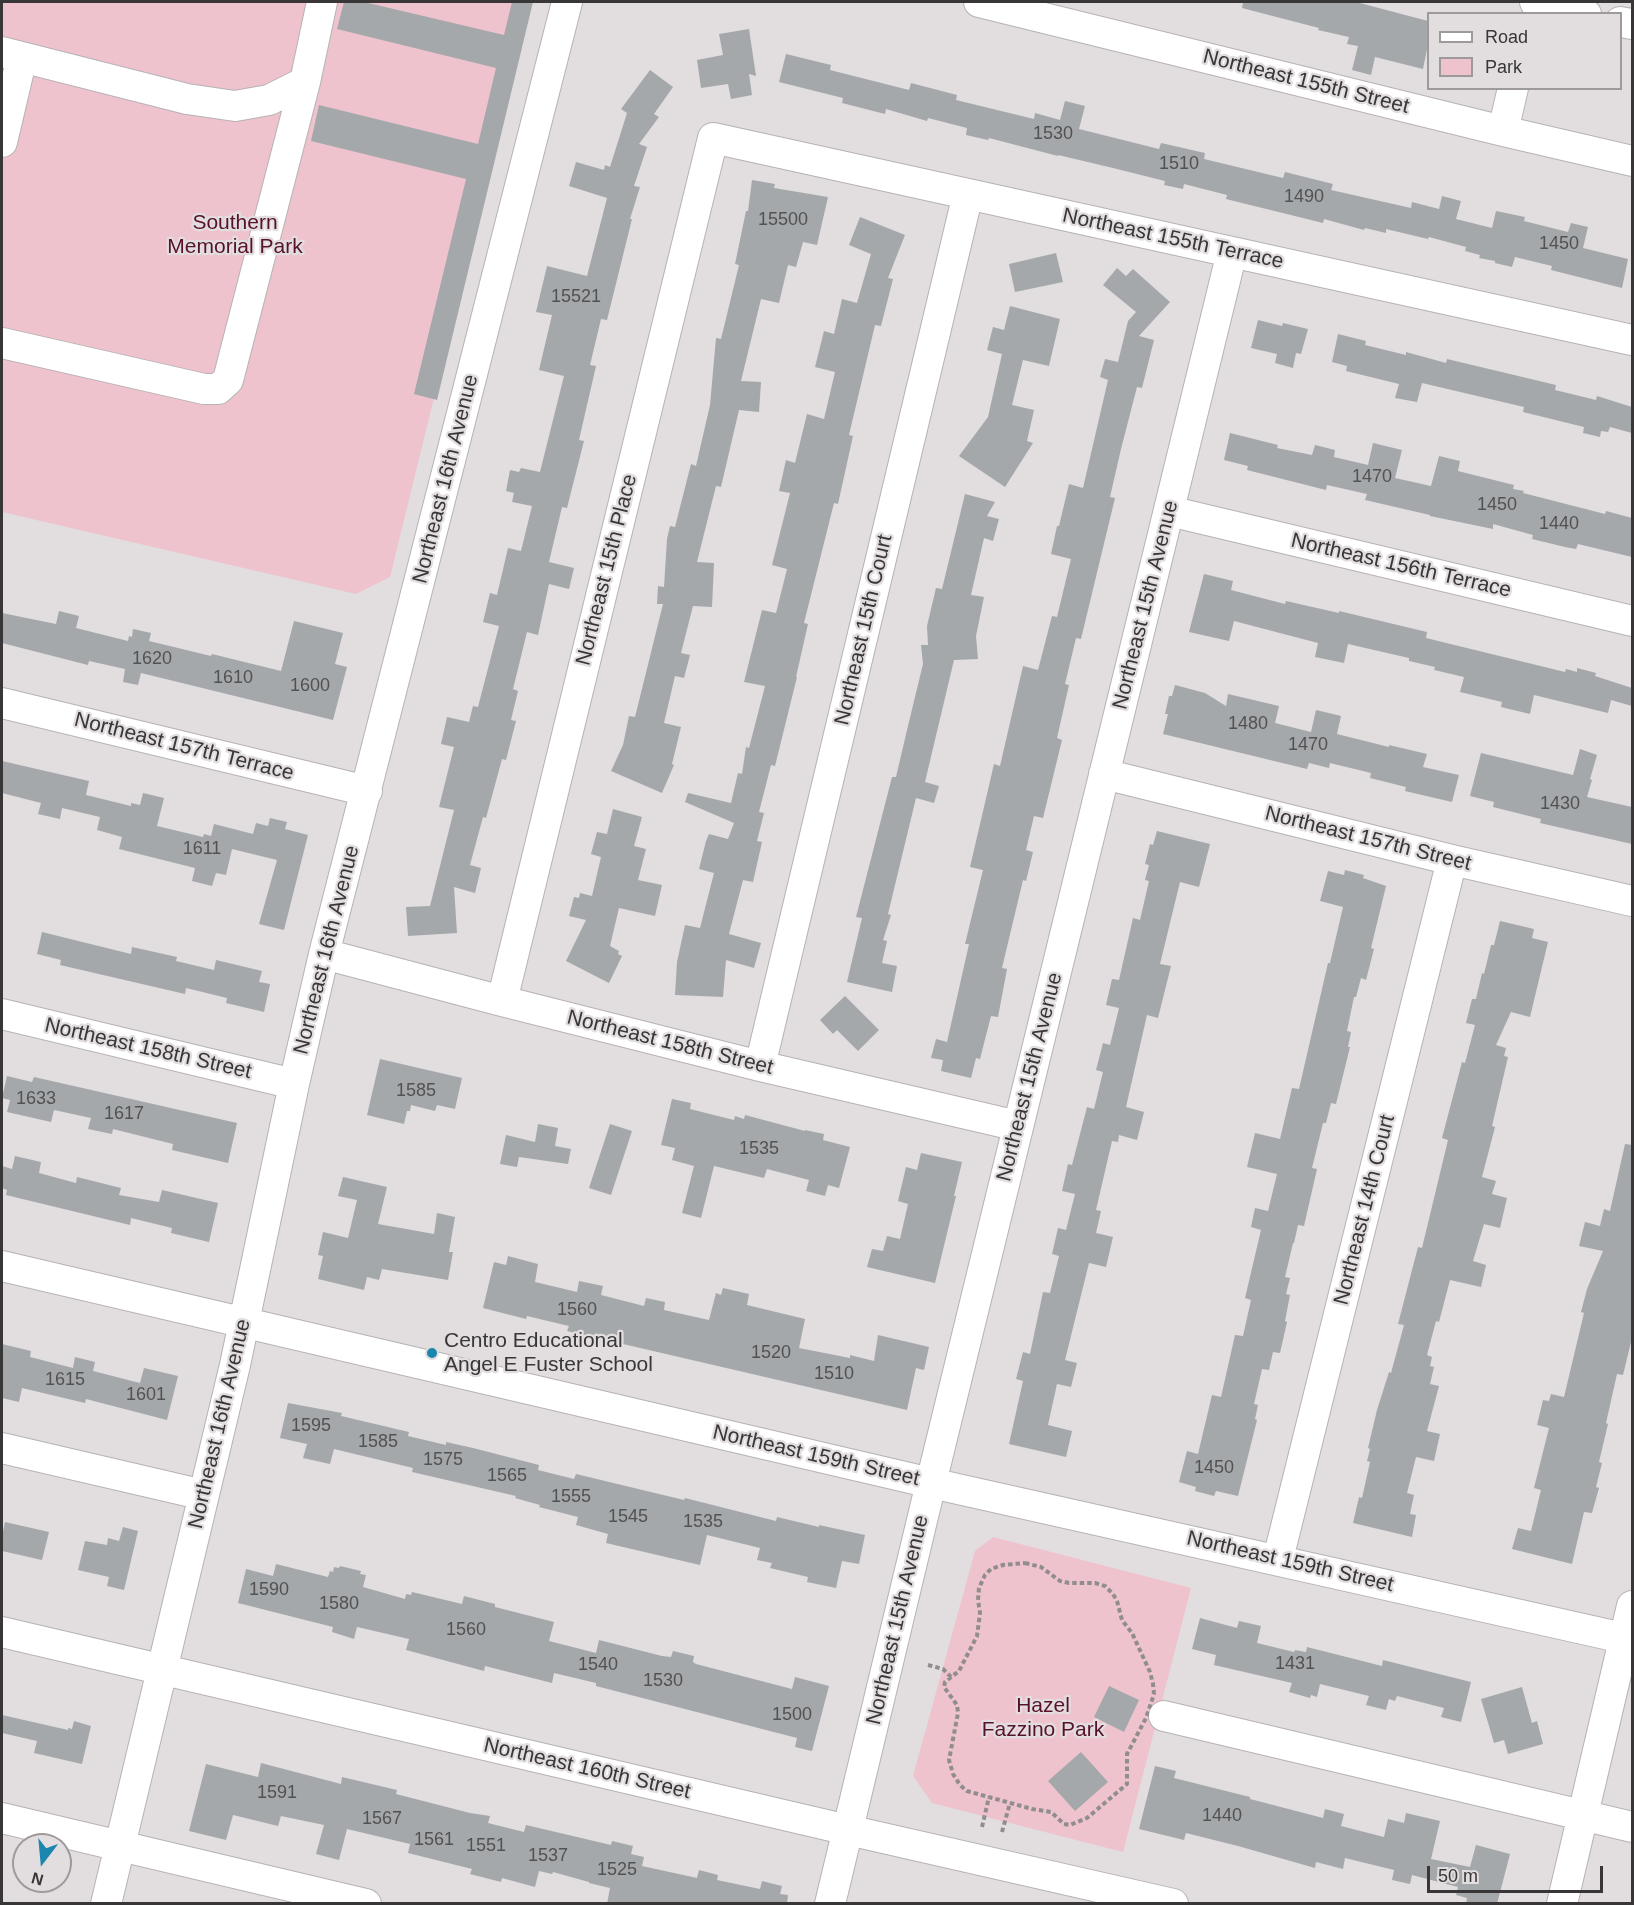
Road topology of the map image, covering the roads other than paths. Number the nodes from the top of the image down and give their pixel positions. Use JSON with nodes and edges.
{"nodes":[{"id":1,"x":322,"y":2,"type":"edge"},
{"id":2,"x":567,"y":2,"type":"edge"},
{"id":3,"x":979,"y":2,"type":"edge"},
{"id":4,"x":1534,"y":2,"type":"edge"},
{"id":5,"x":1061,"y":11,"type":"edge"},
{"id":6,"x":1577,"y":12,"type":"edge"},
{"id":7,"x":12,"y":55,"type":"edge"},
{"id":8,"x":304,"y":82,"type":"junction"},
{"id":9,"x":1513,"y":90,"type":"edge"},
{"id":10,"x":1503,"y":131,"type":"junction"},
{"id":11,"x":712,"y":138,"type":"joint"},
{"id":12,"x":2,"y":142,"type":"edge"},
{"id":13,"x":1632,"y":161,"type":"edge"},
{"id":14,"x":968,"y":194,"type":"junction"},
{"id":15,"x":1232,"y":252,"type":"junction"},
{"id":16,"x":1632,"y":340,"type":"edge"},
{"id":17,"x":2,"y":343,"type":"edge"},
{"id":18,"x":1169,"y":512,"type":"junction"},
{"id":19,"x":1632,"y":621,"type":"edge"},
{"id":20,"x":2,"y":703,"type":"edge"},
{"id":21,"x":1104,"y":774,"type":"junction"},
{"id":22,"x":367,"y":791,"type":"junction"},
{"id":23,"x":1452,"y":860,"type":"junction"},
{"id":24,"x":1632,"y":901,"type":"edge"},
{"id":25,"x":324,"y":954,"type":"junction"},
{"id":26,"x":502,"y":1001,"type":"junction"},
{"id":27,"x":2,"y":1014,"type":"edge"},
{"id":28,"x":760,"y":1066,"type":"junction"},
{"id":29,"x":294,"y":1084,"type":"junction"},
{"id":30,"x":1018,"y":1126,"type":"junction"},
{"id":31,"x":2,"y":1266,"type":"edge"},
{"id":32,"x":244,"y":1323,"type":"junction"},
{"id":33,"x":2,"y":1448,"type":"edge"},
{"id":34,"x":931,"y":1483,"type":"junction"},
{"id":35,"x":204,"y":1495,"type":"junction"},
{"id":36,"x":1278,"y":1559,"type":"junction"},
{"id":37,"x":1632,"y":1606,"type":"edge"},
{"id":38,"x":2,"y":1632,"type":"edge"},
{"id":39,"x":1629,"y":1639,"type":"edge"},
{"id":40,"x":162,"y":1669,"type":"junction"},
{"id":41,"x":1164,"y":1716,"type":"dead end"},
{"id":42,"x":1583,"y":1816,"type":"junction"},
{"id":43,"x":2,"y":1818,"type":"edge"},
{"id":44,"x":1632,"y":1827,"type":"edge"},
{"id":45,"x":848,"y":1830,"type":"junction"},
{"id":46,"x":120,"y":1845,"type":"junction"},
{"id":47,"x":106,"y":1904,"type":"edge"},
{"id":48,"x":366,"y":1904,"type":"edge"},
{"id":49,"x":830,"y":1904,"type":"edge"},
{"id":50,"x":1173,"y":1904,"type":"edge"},
{"id":51,"x":1562,"y":1904,"type":"edge"}],
"edges":[{"from":1,"to":8,"type":"street"},
{"from":2,"to":22,"type":"street","name":"Northeast 16th Avenue"},
{"from":3,"to":5,"type":"street","name":"Northeast 155th Street"},
{"from":4,"to":6,"type":"street"},
{"from":5,"to":10,"type":"street","name":"Northeast 155th Street"},
{"from":7,"to":8,"type":"street"},
{"from":7,"to":12,"type":"street"},
{"from":8,"to":17,"type":"street"},
{"from":9,"to":10,"type":"street"},
{"from":10,"to":13,"type":"street","name":"Northeast 155th Street"},
{"from":11,"to":14,"type":"street","name":"Northeast 155th Terrace"},
{"from":11,"to":26,"type":"street","name":"Northeast 15th Place"},
{"from":14,"to":15,"type":"street","name":"Northeast 155th Terrace"},
{"from":14,"to":28,"type":"street","name":"Northeast 15th Court"},
{"from":15,"to":16,"type":"street","name":"Northeast 155th Terrace"},
{"from":15,"to":18,"type":"street","name":"Northeast 15th Avenue"},
{"from":18,"to":19,"type":"street","name":"Northeast 156th Terrace"},
{"from":18,"to":21,"type":"street","name":"Northeast 15th Avenue"},
{"from":20,"to":22,"type":"street","name":"Northeast 157th Terrace"},
{"from":21,"to":23,"type":"street","name":"Northeast 157th Street"},
{"from":21,"to":30,"type":"street","name":"Northeast 15th Avenue"},
{"from":22,"to":25,"type":"street","name":"Northeast 16th Avenue"},
{"from":23,"to":24,"type":"street","name":"Northeast 157th Street"},
{"from":23,"to":36,"type":"street","name":"Northeast 14th Court"},
{"from":25,"to":26,"type":"street","name":"Northeast 158th Street"},
{"from":25,"to":29,"type":"street","name":"Northeast 16th Avenue"},
{"from":26,"to":28,"type":"street","name":"Northeast 158th Street"},
{"from":27,"to":29,"type":"street","name":"Northeast 158th Street"},
{"from":28,"to":30,"type":"street","name":"Northeast 158th Street"},
{"from":29,"to":32,"type":"street","name":"Northeast 16th Avenue"},
{"from":30,"to":34,"type":"street","name":"Northeast 15th Avenue"},
{"from":31,"to":32,"type":"street","name":"Northeast 159th Street"},
{"from":32,"to":34,"type":"street","name":"Northeast 159th Street"},
{"from":32,"to":35,"type":"street","name":"Northeast 16th Avenue"},
{"from":33,"to":35,"type":"street"},
{"from":34,"to":36,"type":"street","name":"Northeast 159th Street"},
{"from":34,"to":45,"type":"street","name":"Northeast 15th Avenue"},
{"from":35,"to":40,"type":"street","name":"Northeast 16th Avenue"},
{"from":36,"to":39,"type":"street","name":"Northeast 159th Street"},
{"from":37,"to":39,"type":"street"},
{"from":38,"to":40,"type":"street","name":"Northeast 160th Street"},
{"from":39,"to":42,"type":"street"},
{"from":40,"to":45,"type":"street","name":"Northeast 160th Street"},
{"from":40,"to":46,"type":"street","name":"Northeast 16th Avenue"},
{"from":41,"to":42,"type":"street"},
{"from":42,"to":44,"type":"street"},
{"from":42,"to":51,"type":"street"},
{"from":43,"to":46,"type":"street"},
{"from":45,"to":49,"type":"street","name":"Northeast 15th Avenue"},
{"from":45,"to":50,"type":"street","name":"Northeast 160th Street"},
{"from":46,"to":47,"type":"street","name":"Northeast 16th Avenue"},
{"from":46,"to":48,"type":"street"}]}
